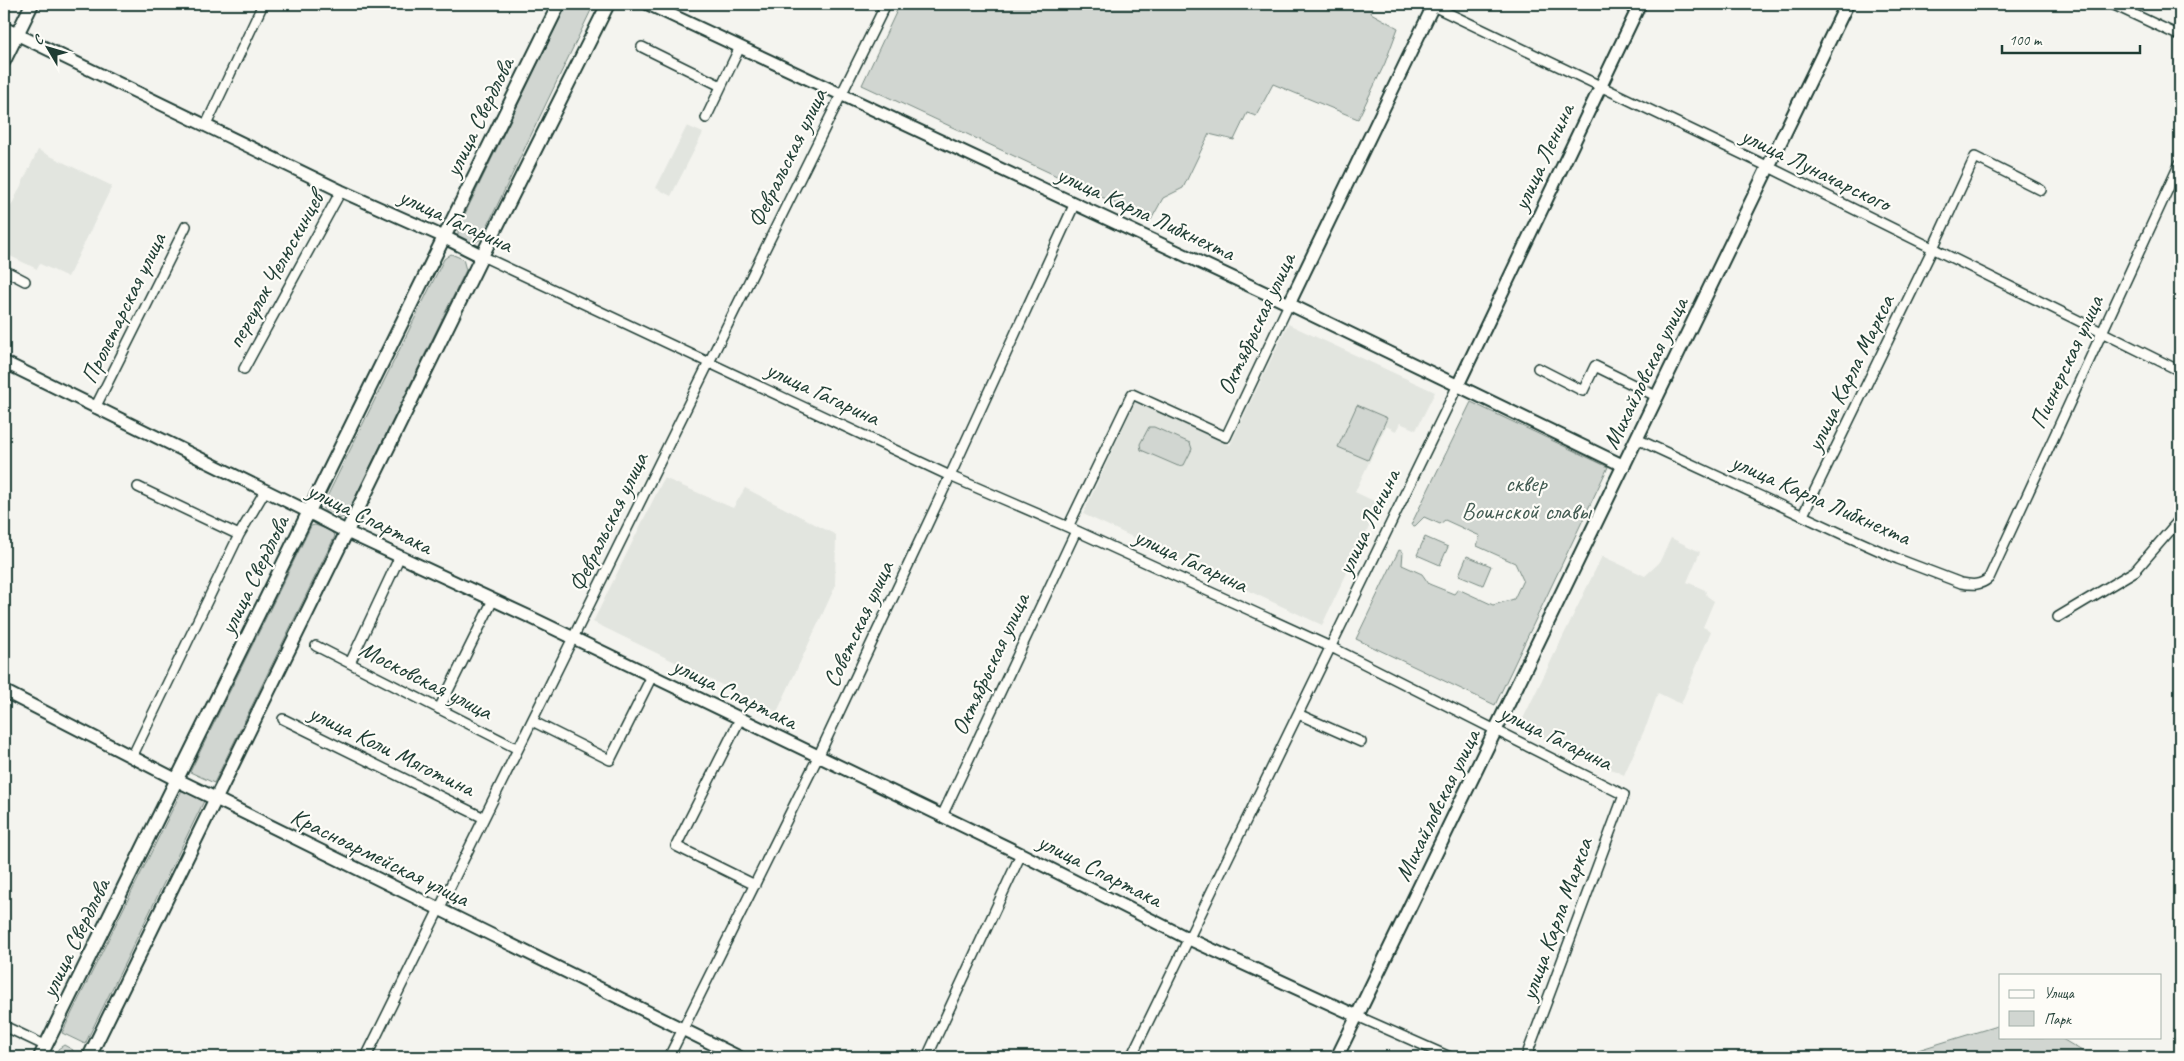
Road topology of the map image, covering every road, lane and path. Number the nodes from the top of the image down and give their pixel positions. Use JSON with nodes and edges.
{"nodes":[{"id":1,"x":32,"y":4,"type":"edge"},
{"id":2,"x":263,"y":4,"type":"edge"},
{"id":3,"x":559,"y":4,"type":"edge"},
{"id":4,"x":608,"y":4,"type":"edge"},
{"id":5,"x":648,"y":4,"type":"edge"},
{"id":6,"x":886,"y":4,"type":"edge"},
{"id":7,"x":1640,"y":4,"type":"edge"},
{"id":8,"x":1847,"y":4,"type":"edge"},
{"id":9,"x":2112,"y":4,"type":"edge"},
{"id":10,"x":1433,"y":5,"type":"edge"},
{"id":11,"x":4,"y":28,"type":"edge"},
{"id":12,"x":17,"y":35,"type":"junction"},
{"id":13,"x":2180,"y":36,"type":"edge"},
{"id":14,"x":642,"y":47,"type":"dead end"},
{"id":15,"x":740,"y":47,"type":"junction"},
{"id":16,"x":4,"y":61,"type":"edge"},
{"id":17,"x":721,"y":86,"type":"junction"},
{"id":18,"x":1600,"y":87,"type":"junction"},
{"id":19,"x":841,"y":94,"type":"junction"},
{"id":20,"x":706,"y":118,"type":"dead end"},
{"id":21,"x":206,"y":125,"type":"junction"},
{"id":22,"x":2180,"y":163,"type":"edge"},
{"id":23,"x":1769,"y":167,"type":"junction"},
{"id":24,"x":2041,"y":190,"type":"dead end"},
{"id":25,"x":341,"y":191,"type":"junction"},
{"id":26,"x":1075,"y":203,"type":"junction"},
{"id":27,"x":186,"y":226,"type":"dead end"},
{"id":28,"x":444,"y":237,"type":"junction"},
{"id":29,"x":1933,"y":248,"type":"junction"},
{"id":30,"x":482,"y":256,"type":"junction"},
{"id":31,"x":4,"y":270,"type":"edge"},
{"id":32,"x":25,"y":281,"type":"dead end"},
{"id":33,"x":1288,"y":304,"type":"junction"},
{"id":34,"x":2103,"y":331,"type":"junction"},
{"id":35,"x":4,"y":362,"type":"edge"},
{"id":36,"x":708,"y":363,"type":"junction"},
{"id":37,"x":1538,"y":368,"type":"dead end"},
{"id":38,"x":244,"y":369,"type":"dead end"},
{"id":39,"x":2180,"y":371,"type":"edge"},
{"id":40,"x":1458,"y":385,"type":"junction"},
{"id":41,"x":1658,"y":397,"type":"junction"},
{"id":42,"x":95,"y":408,"type":"junction"},
{"id":43,"x":1637,"y":439,"type":"junction"},
{"id":44,"x":1624,"y":466,"type":"junction"},
{"id":45,"x":950,"y":476,"type":"junction"},
{"id":46,"x":138,"y":487,"type":"dead end"},
{"id":47,"x":266,"y":491,"type":"junction"},
{"id":48,"x":309,"y":512,"type":"junction"},
{"id":49,"x":1803,"y":516,"type":"junction"},
{"id":50,"x":2180,"y":520,"type":"edge"},
{"id":51,"x":1072,"y":529,"type":"junction"},
{"id":52,"x":347,"y":532,"type":"junction"},
{"id":53,"x":238,"y":535,"type":"junction"},
{"id":54,"x":400,"y":556,"type":"junction"},
{"id":55,"x":1989,"y":578,"type":"joint"},
{"id":56,"x":493,"y":600,"type":"junction"},
{"id":57,"x":2058,"y":617,"type":"dead end"},
{"id":58,"x":573,"y":638,"type":"junction"},
{"id":59,"x":316,"y":646,"type":"dead end"},
{"id":60,"x":1331,"y":648,"type":"junction"},
{"id":61,"x":350,"y":663,"type":"junction"},
{"id":62,"x":652,"y":676,"type":"junction"},
{"id":63,"x":4,"y":691,"type":"edge"},
{"id":64,"x":439,"y":709,"type":"junction"},
{"id":65,"x":1298,"y":714,"type":"junction"},
{"id":66,"x":283,"y":718,"type":"dead end"},
{"id":67,"x":740,"y":719,"type":"junction"},
{"id":68,"x":532,"y":721,"type":"junction"},
{"id":69,"x":1496,"y":732,"type":"junction"},
{"id":70,"x":1360,"y":742,"type":"dead end"},
{"id":71,"x":518,"y":749,"type":"junction"},
{"id":72,"x":132,"y":757,"type":"junction"},
{"id":73,"x":818,"y":757,"type":"junction"},
{"id":74,"x":177,"y":780,"type":"junction"},
{"id":75,"x":1624,"y":795,"type":"joint"},
{"id":76,"x":216,"y":799,"type":"junction"},
{"id":77,"x":942,"y":816,"type":"junction"},
{"id":78,"x":484,"y":818,"type":"junction"},
{"id":79,"x":1021,"y":854,"type":"junction"},
{"id":80,"x":755,"y":885,"type":"junction"},
{"id":81,"x":439,"y":910,"type":"junction"},
{"id":82,"x":1189,"y":939,"type":"junction"},
{"id":83,"x":1358,"y":1016,"type":"junction"},
{"id":84,"x":4,"y":1026,"type":"edge"},
{"id":85,"x":682,"y":1030,"type":"junction"},
{"id":86,"x":43,"y":1052,"type":"edge"},
{"id":87,"x":1431,"y":1053,"type":"edge"},
{"id":88,"x":89,"y":1057,"type":"edge"},
{"id":89,"x":366,"y":1057,"type":"edge"},
{"id":90,"x":670,"y":1057,"type":"edge"},
{"id":91,"x":739,"y":1057,"type":"edge"},
{"id":92,"x":927,"y":1057,"type":"edge"},
{"id":93,"x":1131,"y":1057,"type":"edge"},
{"id":94,"x":1338,"y":1057,"type":"edge"},
{"id":95,"x":1450,"y":1057,"type":"edge"},
{"id":96,"x":1526,"y":1057,"type":"edge"}],
"edges":[{"from":1,"to":12,"type":"main road"},
{"from":2,"to":21,"type":"street"},
{"from":3,"to":28,"type":"main road","name":"улица Свердлова"},
{"from":4,"to":30,"type":"main road"},
{"from":5,"to":15,"type":"street","name":"улица Карла Либкнехта"},
{"from":6,"to":19,"type":"street","name":"Февральская улица"},
{"from":7,"to":18,"type":"street","name":"улица Ленина"},
{"from":8,"to":23,"type":"main road","name":"Михайловская улица"},
{"from":9,"to":13,"type":"street"},
{"from":10,"to":18,"type":"street","name":"улица Луначарского"},
{"from":10,"to":33,"type":"street","name":"Октябрьская улица"},
{"from":11,"to":12,"type":"street","name":"улица Гагарина"},
{"from":12,"to":16,"type":"main road"},
{"from":12,"to":21,"type":"street","name":"улица Гагарина"},
{"from":14,"to":17,"type":"street"},
{"from":15,"to":17,"type":"street"},
{"from":15,"to":19,"type":"street","name":"улица Карла Либкнехта"},
{"from":17,"to":20,"type":"street"},
{"from":18,"to":23,"type":"street","name":"улица Луначарского"},
{"from":18,"to":40,"type":"street","name":"улица Ленина"},
{"from":19,"to":26,"type":"street","name":"улица Карла Либкнехта"},
{"from":19,"to":36,"type":"street","name":"Февральская улица"},
{"from":21,"to":25,"type":"street","name":"улица Гагарина"},
{"from":22,"to":34,"type":"street","name":"Пионерская улица"},
{"from":23,"to":29,"type":"street","name":"улица Луначарского"},
{"from":23,"to":41,"type":"main road","name":"Михайловская улица"},
{"from":24,"to":29,"type":"street","name":"улица Карла Маркса"},
{"from":25,"to":28,"type":"street","name":"улица Гагарина"},
{"from":25,"to":38,"type":"street","name":"переулок Челюскинцев"},
{"from":26,"to":33,"type":"street","name":"улица Карла Либкнехта"},
{"from":26,"to":45,"type":"street","name":"Советская улица"},
{"from":27,"to":42,"type":"street","name":"Пролетарская улица"},
{"from":28,"to":30,"type":"main road","name":"улица Гагарина"},
{"from":28,"to":48,"type":"main road","name":"улица Свердлова"},
{"from":29,"to":34,"type":"street","name":"улица Луначарского"},
{"from":29,"to":49,"type":"street","name":"улица Карла Маркса"},
{"from":30,"to":36,"type":"street","name":"улица Гагарина"},
{"from":30,"to":52,"type":"main road"},
{"from":31,"to":32,"type":"street"},
{"from":33,"to":40,"type":"street","name":"улица Карла Либкнехта"},
{"from":33,"to":51,"type":"street","name":"Октябрьская улица"},
{"from":34,"to":39,"type":"street","name":"улица Луначарского"},
{"from":34,"to":55,"type":"street","name":"Пионерская улица"},
{"from":35,"to":42,"type":"street","name":"улица Спартака"},
{"from":36,"to":45,"type":"street","name":"улица Гагарина"},
{"from":36,"to":58,"type":"street","name":"Февральская улица"},
{"from":37,"to":41,"type":"street"},
{"from":40,"to":44,"type":"street","name":"улица Карла Либкнехта"},
{"from":40,"to":60,"type":"street","name":"улица Ленина"},
{"from":41,"to":43,"type":"main road","name":"Михайловская улица"},
{"from":42,"to":47,"type":"street","name":"улица Спартака"},
{"from":43,"to":44,"type":"main road","name":"Михайловская улица"},
{"from":43,"to":49,"type":"street","name":"улица Карла Либкнехта"},
{"from":44,"to":69,"type":"main road","name":"Михайловская улица"},
{"from":45,"to":51,"type":"street","name":"улица Гагарина"},
{"from":45,"to":73,"type":"street","name":"Советская улица"},
{"from":46,"to":53,"type":"street"},
{"from":47,"to":48,"type":"street","name":"улица Спартака"},
{"from":47,"to":53,"type":"street"},
{"from":48,"to":52,"type":"main road","name":"улица Спартака"},
{"from":48,"to":74,"type":"main road","name":"улица Свердлова"},
{"from":49,"to":55,"type":"street","name":"улица Карла Либкнехта"},
{"from":50,"to":57,"type":"street"},
{"from":51,"to":60,"type":"street","name":"улица Гагарина"},
{"from":51,"to":77,"type":"street","name":"Октябрьская улица"},
{"from":52,"to":54,"type":"street","name":"улица Спартака"},
{"from":52,"to":76,"type":"main road"},
{"from":53,"to":72,"type":"street"},
{"from":54,"to":56,"type":"street","name":"улица Спартака"},
{"from":54,"to":61,"type":"street"},
{"from":56,"to":58,"type":"street","name":"улица Спартака"},
{"from":56,"to":64,"type":"street"},
{"from":58,"to":62,"type":"street","name":"улица Спартака"},
{"from":58,"to":68,"type":"street","name":"Февральская улица"},
{"from":59,"to":61,"type":"street","name":"Московская улица"},
{"from":60,"to":65,"type":"street","name":"улица Ленина"},
{"from":60,"to":69,"type":"street","name":"улица Гагарина"},
{"from":61,"to":64,"type":"street","name":"Московская улица"},
{"from":62,"to":67,"type":"street","name":"улица Спартака"},
{"from":62,"to":68,"type":"street"},
{"from":63,"to":72,"type":"street","name":"Красноармейская улица"},
{"from":64,"to":71,"type":"street","name":"Московская улица"},
{"from":65,"to":70,"type":"street"},
{"from":65,"to":82,"type":"street","name":"улица Ленина"},
{"from":66,"to":78,"type":"street","name":"улица Коли Мяготина"},
{"from":67,"to":73,"type":"street","name":"улица Спартака"},
{"from":67,"to":80,"type":"street"},
{"from":68,"to":71,"type":"street","name":"Февральская улица"},
{"from":69,"to":75,"type":"street","name":"улица Гагарина"},
{"from":69,"to":83,"type":"main road","name":"Михайловская улица"},
{"from":71,"to":78,"type":"street","name":"Февральская улица"},
{"from":72,"to":74,"type":"street","name":"Красноармейская улица"},
{"from":73,"to":77,"type":"street","name":"улица Спартака"},
{"from":73,"to":80,"type":"street","name":"Советская улица"},
{"from":74,"to":76,"type":"main road","name":"Красноармейская улица"},
{"from":74,"to":86,"type":"main road","name":"улица Свердлова"},
{"from":75,"to":96,"type":"street","name":"улица Карла Маркса"},
{"from":76,"to":81,"type":"street","name":"Красноармейская улица"},
{"from":76,"to":88,"type":"main road"},
{"from":77,"to":79,"type":"street","name":"улица Спартака"},
{"from":78,"to":81,"type":"street","name":"Февральская улица"},
{"from":79,"to":82,"type":"street","name":"улица Спартака"},
{"from":79,"to":92,"type":"street"},
{"from":80,"to":85,"type":"street","name":"Советская улица"},
{"from":81,"to":85,"type":"street","name":"Красноармейская улица"},
{"from":81,"to":89,"type":"street","name":"Февральская улица"},
{"from":82,"to":83,"type":"street","name":"улица Спартака"},
{"from":82,"to":93,"type":"street","name":"улица Ленина"},
{"from":83,"to":87,"type":"street","name":"улица Спартака"},
{"from":83,"to":94,"type":"street","name":"Михайловская улица"},
{"from":84,"to":86,"type":"street"},
{"from":85,"to":90,"type":"street","name":"Советская улица"},
{"from":85,"to":91,"type":"street","name":"Красноармейская улица"},
{"from":87,"to":95,"type":"street","name":"улица Спартака"}]}
